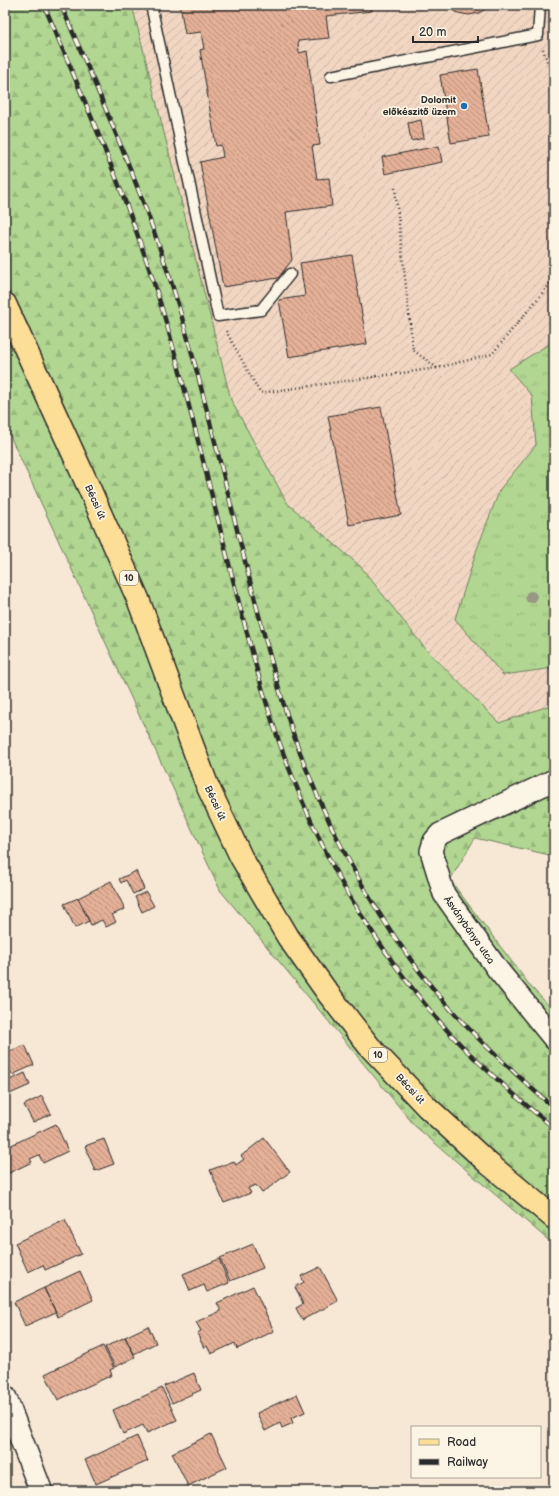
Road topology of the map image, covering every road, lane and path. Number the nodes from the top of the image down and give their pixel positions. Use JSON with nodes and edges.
{"nodes":[{"id":1,"x":151,"y":5,"type":"edge"},
{"id":2,"x":540,"y":5,"type":"edge"},
{"id":3,"x":538,"y":35,"type":"junction"},
{"id":4,"x":331,"y":76,"type":"dead end"},
{"id":5,"x":554,"y":82,"type":"edge"},
{"id":6,"x":395,"y":188,"type":"dead end"},
{"id":7,"x":290,"y":274,"type":"dead end"},
{"id":8,"x":554,"y":278,"type":"edge"},
{"id":9,"x":5,"y":304,"type":"edge"},
{"id":10,"x":218,"y":316,"type":"junction"},
{"id":11,"x":438,"y":368,"type":"junction"},
{"id":12,"x":554,"y":780,"type":"edge"},
{"id":13,"x":554,"y":1039,"type":"edge"},
{"id":14,"x":554,"y":1218,"type":"edge"},
{"id":15,"x":5,"y":1397,"type":"edge"},
{"id":16,"x":41,"y":1491,"type":"edge"}],
"edges":[{"from":1,"to":10,"type":"lane"},
{"from":2,"to":3,"type":"lane"},
{"from":3,"to":4,"type":"lane"},
{"from":3,"to":5,"type":"path"},
{"from":6,"to":11,"type":"path"},
{"from":7,"to":10,"type":"lane"},
{"from":8,"to":11,"type":"path"},
{"from":9,"to":14,"type":"main road","name":"Bécsi út","number":"10"},
{"from":10,"to":11,"type":"path"},
{"from":12,"to":13,"type":"street","name":"Ásványbánya utca"},
{"from":15,"to":16,"type":"main road"}]}
